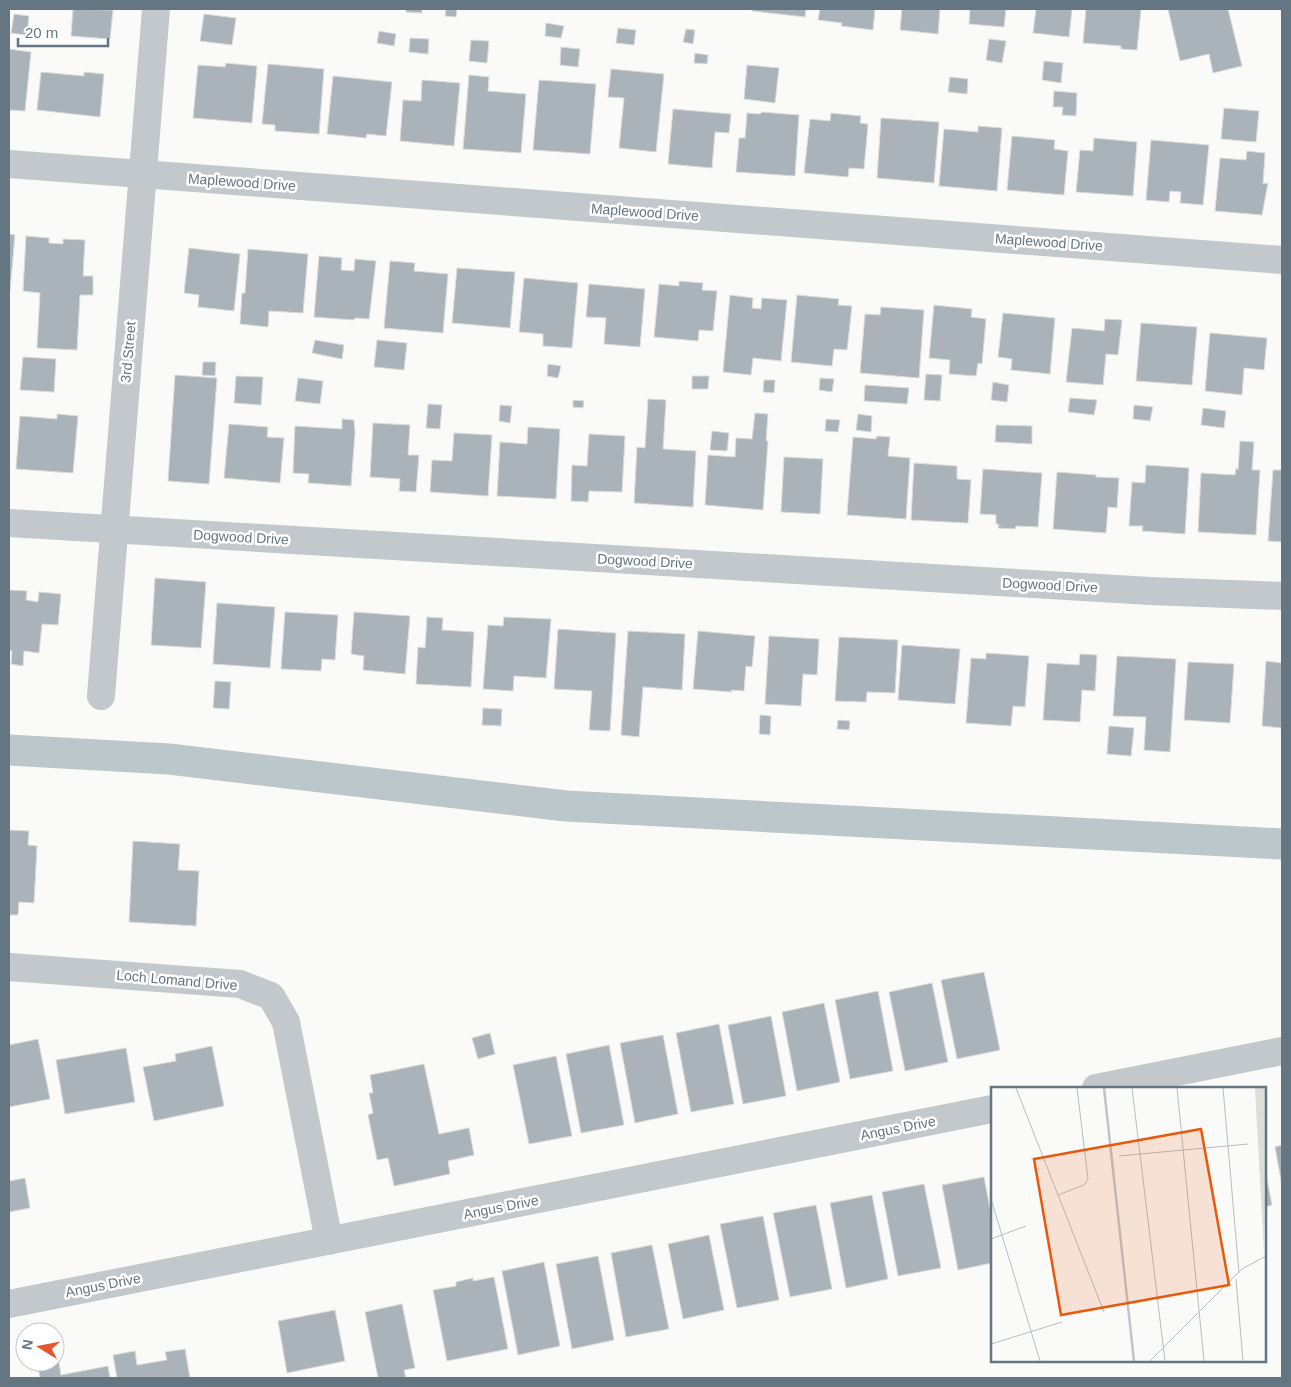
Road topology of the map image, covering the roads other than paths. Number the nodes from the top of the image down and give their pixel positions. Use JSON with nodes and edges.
{"nodes":[{"id":1,"x":156,"y":9,"type":"edge"},
{"id":2,"x":9,"y":164,"type":"edge"},
{"id":3,"x":142,"y":175,"type":"junction"},
{"id":4,"x":1282,"y":260,"type":"edge"},
{"id":5,"x":9,"y":523,"type":"edge"},
{"id":6,"x":114,"y":529,"type":"junction"},
{"id":7,"x":1282,"y":596,"type":"edge"},
{"id":8,"x":101,"y":696,"type":"dead end"},
{"id":9,"x":9,"y":967,"type":"edge"},
{"id":10,"x":1282,"y":1051,"type":"edge"},
{"id":11,"x":1101,"y":1087,"type":"edge"},
{"id":12,"x":991,"y":1109,"type":"edge"},
{"id":13,"x":329,"y":1241,"type":"junction"},
{"id":14,"x":9,"y":1304,"type":"edge"}],
"edges":[{"from":1,"to":3,"type":"street","name":"3rd Street"},
{"from":2,"to":3,"type":"street","name":"Maplewood Drive"},
{"from":3,"to":4,"type":"street","name":"Maplewood Drive"},
{"from":3,"to":6,"type":"street","name":"3rd Street"},
{"from":5,"to":6,"type":"street","name":"Dogwood Drive"},
{"from":6,"to":7,"type":"street","name":"Dogwood Drive"},
{"from":6,"to":8,"type":"street","name":"3rd Street"},
{"from":9,"to":13,"type":"street","name":"Loch Lomand Drive"},
{"from":10,"to":11,"type":"street"},
{"from":12,"to":13,"type":"street","name":"Angus Drive"},
{"from":13,"to":14,"type":"street","name":"Angus Drive"}]}
